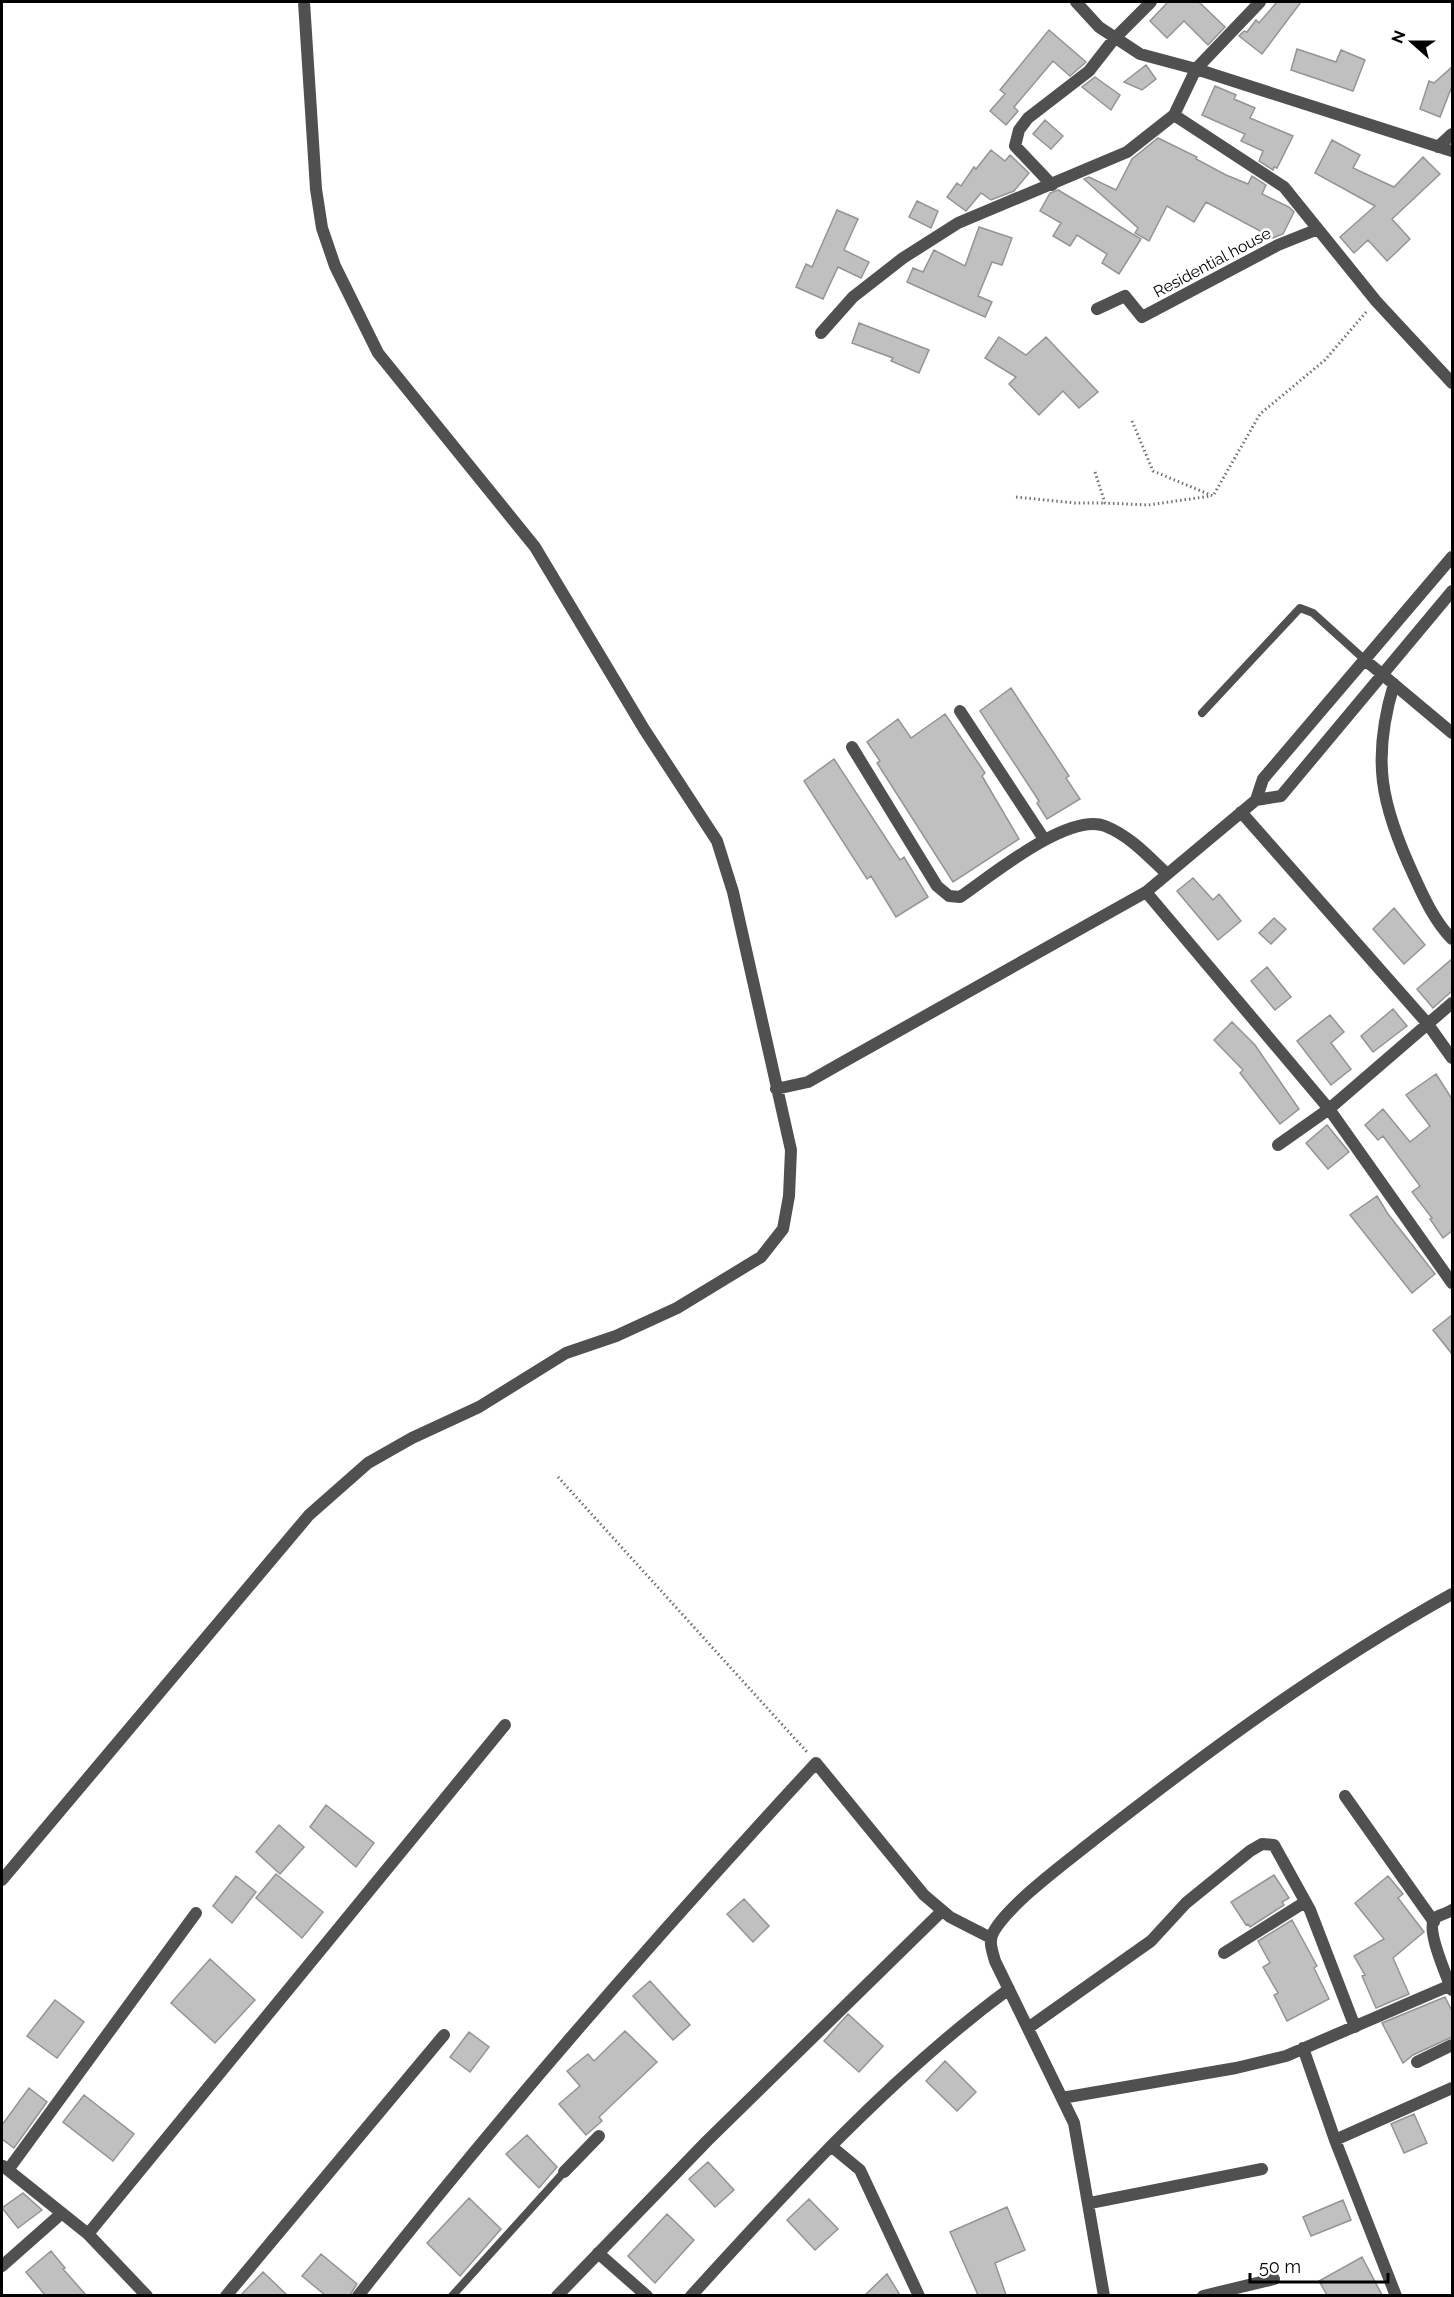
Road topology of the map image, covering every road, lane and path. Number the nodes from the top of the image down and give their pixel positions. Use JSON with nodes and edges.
{"nodes":[{"id":1,"x":304,"y":2,"type":"edge"},
{"id":2,"x":1076,"y":2,"type":"edge"},
{"id":3,"x":1151,"y":2,"type":"edge"},
{"id":4,"x":1260,"y":2,"type":"edge"},
{"id":5,"x":1114,"y":39,"type":"junction"},
{"id":6,"x":1196,"y":69,"type":"junction"},
{"id":7,"x":1174,"y":115,"type":"junction"},
{"id":8,"x":1452,"y":134,"type":"edge"},
{"id":9,"x":1438,"y":147,"type":"junction"},
{"id":10,"x":1452,"y":151,"type":"edge"},
{"id":11,"x":1052,"y":185,"type":"junction"},
{"id":12,"x":1318,"y":229,"type":"junction"},
{"id":13,"x":1376,"y":301,"type":"junction"},
{"id":14,"x":1096,"y":309,"type":"dead end"},
{"id":15,"x":821,"y":333,"type":"dead end"},
{"id":16,"x":1452,"y":383,"type":"edge"},
{"id":17,"x":1132,"y":421,"type":"dead end"},
{"id":18,"x":1095,"y":472,"type":"dead end"},
{"id":19,"x":1016,"y":496,"type":"dead end"},
{"id":20,"x":1213,"y":496,"type":"junction"},
{"id":21,"x":1105,"y":503,"type":"junction"},
{"id":22,"x":1452,"y":557,"type":"edge"},
{"id":23,"x":1452,"y":591,"type":"edge"},
{"id":24,"x":1365,"y":660,"type":"junction"},
{"id":25,"x":1383,"y":675,"type":"junction"},
{"id":26,"x":1394,"y":684,"type":"junction"},
{"id":27,"x":960,"y":711,"type":"dead end"},
{"id":28,"x":1202,"y":713,"type":"dead end"},
{"id":29,"x":1452,"y":733,"type":"edge"},
{"id":30,"x":852,"y":747,"type":"dead end"},
{"id":31,"x":1256,"y":800,"type":"junction"},
{"id":32,"x":1241,"y":812,"type":"junction"},
{"id":33,"x":1044,"y":839,"type":"junction"},
{"id":34,"x":1167,"y":874,"type":"junction"},
{"id":35,"x":1146,"y":892,"type":"junction"},
{"id":36,"x":1452,"y":939,"type":"edge"},
{"id":37,"x":1452,"y":1003,"type":"edge"},
{"id":38,"x":1427,"y":1023,"type":"junction"},
{"id":39,"x":1452,"y":1058,"type":"edge"},
{"id":40,"x":782,"y":1089,"type":"junction"},
{"id":41,"x":1329,"y":1109,"type":"junction"},
{"id":42,"x":1278,"y":1145,"type":"dead end"},
{"id":43,"x":1452,"y":1282,"type":"edge"},
{"id":44,"x":558,"y":1477,"type":"dead end"},
{"id":45,"x":1452,"y":1594,"type":"edge"},
{"id":46,"x":505,"y":1725,"type":"dead end"},
{"id":47,"x":816,"y":1763,"type":"junction"},
{"id":48,"x":1345,"y":1796,"type":"dead end"},
{"id":49,"x":2,"y":1880,"type":"edge"},
{"id":50,"x":1305,"y":1902,"type":"junction"},
{"id":51,"x":1452,"y":1910,"type":"edge"},
{"id":52,"x":942,"y":1911,"type":"junction"},
{"id":53,"x":196,"y":1913,"type":"dead end"},
{"id":54,"x":1434,"y":1922,"type":"junction"},
{"id":55,"x":991,"y":1938,"type":"junction"},
{"id":56,"x":1224,"y":1953,"type":"dead end"},
{"id":57,"x":1451,"y":1988,"type":"edge"},
{"id":58,"x":1009,"y":1989,"type":"junction"},
{"id":59,"x":1355,"y":2027,"type":"junction"},
{"id":60,"x":1028,"y":2028,"type":"junction"},
{"id":61,"x":444,"y":2035,"type":"dead end"},
{"id":62,"x":1452,"y":2045,"type":"edge"},
{"id":63,"x":1303,"y":2048,"type":"junction"},
{"id":64,"x":1417,"y":2062,"type":"dead end"},
{"id":65,"x":1452,"y":2088,"type":"edge"},
{"id":66,"x":1062,"y":2098,"type":"junction"},
{"id":67,"x":599,"y":2136,"type":"dead end"},
{"id":68,"x":1335,"y":2140,"type":"junction"},
{"id":69,"x":831,"y":2146,"type":"junction"},
{"id":70,"x":5,"y":2167,"type":"edge"},
{"id":71,"x":1262,"y":2169,"type":"dead end"},
{"id":72,"x":564,"y":2172,"type":"joint"},
{"id":73,"x":1089,"y":2203,"type":"junction"},
{"id":74,"x":62,"y":2213,"type":"junction"},
{"id":75,"x":88,"y":2234,"type":"junction"},
{"id":76,"x":598,"y":2253,"type":"junction"},
{"id":77,"x":2,"y":2266,"type":"edge"},
{"id":78,"x":1274,"y":2280,"type":"dead end"},
{"id":79,"x":147,"y":2295,"type":"edge"},
{"id":80,"x":226,"y":2295,"type":"edge"},
{"id":81,"x":358,"y":2295,"type":"edge"},
{"id":82,"x":452,"y":2295,"type":"edge"},
{"id":83,"x":556,"y":2295,"type":"edge"},
{"id":84,"x":647,"y":2295,"type":"edge"},
{"id":85,"x":691,"y":2295,"type":"edge"},
{"id":86,"x":918,"y":2295,"type":"edge"},
{"id":87,"x":1104,"y":2295,"type":"edge"},
{"id":88,"x":1203,"y":2295,"type":"edge"},
{"id":89,"x":1396,"y":2295,"type":"edge"}],
"edges":[{"from":1,"to":40,"type":"street"},
{"from":2,"to":5,"type":"street"},
{"from":3,"to":5,"type":"street"},
{"from":4,"to":6,"type":"street"},
{"from":5,"to":6,"type":"street"},
{"from":5,"to":11,"type":"street"},
{"from":6,"to":7,"type":"street"},
{"from":6,"to":9,"type":"street"},
{"from":7,"to":11,"type":"street"},
{"from":7,"to":12,"type":"street"},
{"from":8,"to":9,"type":"street"},
{"from":9,"to":10,"type":"street"},
{"from":11,"to":15,"type":"street"},
{"from":12,"to":13,"type":"street"},
{"from":12,"to":14,"type":"street","name":"Residential house"},
{"from":13,"to":16,"type":"street"},
{"from":13,"to":20,"type":"path"},
{"from":17,"to":20,"type":"path"},
{"from":18,"to":21,"type":"path"},
{"from":19,"to":21,"type":"path"},
{"from":20,"to":21,"type":"path"},
{"from":22,"to":24,"type":"street"},
{"from":23,"to":25,"type":"street"},
{"from":24,"to":25,"type":"street"},
{"from":24,"to":28,"type":"lane"},
{"from":24,"to":31,"type":"street"},
{"from":25,"to":26,"type":"street"},
{"from":25,"to":31,"type":"street"},
{"from":26,"to":29,"type":"street"},
{"from":26,"to":36,"type":"street"},
{"from":27,"to":33,"type":"street"},
{"from":30,"to":33,"type":"street"},
{"from":31,"to":32,"type":"street"},
{"from":32,"to":34,"type":"street"},
{"from":32,"to":38,"type":"street"},
{"from":33,"to":34,"type":"street"},
{"from":34,"to":35,"type":"street"},
{"from":35,"to":40,"type":"street"},
{"from":35,"to":41,"type":"street"},
{"from":37,"to":38,"type":"street"},
{"from":38,"to":39,"type":"street"},
{"from":38,"to":41,"type":"street"},
{"from":40,"to":49,"type":"street"},
{"from":41,"to":42,"type":"street"},
{"from":41,"to":43,"type":"street"},
{"from":44,"to":47,"type":"path"},
{"from":45,"to":55,"type":"street"},
{"from":46,"to":75,"type":"street"},
{"from":47,"to":52,"type":"street"},
{"from":47,"to":81,"type":"street"},
{"from":48,"to":54,"type":"street"},
{"from":50,"to":56,"type":"street"},
{"from":50,"to":59,"type":"street"},
{"from":50,"to":60,"type":"street"},
{"from":51,"to":54,"type":"street"},
{"from":52,"to":55,"type":"street"},
{"from":52,"to":76,"type":"street"},
{"from":53,"to":70,"type":"street"},
{"from":54,"to":57,"type":"street"},
{"from":55,"to":58,"type":"street"},
{"from":57,"to":59,"type":"street"},
{"from":58,"to":60,"type":"street"},
{"from":58,"to":69,"type":"street"},
{"from":59,"to":63,"type":"street"},
{"from":60,"to":66,"type":"street"},
{"from":61,"to":80,"type":"street"},
{"from":62,"to":64,"type":"street"},
{"from":63,"to":66,"type":"street"},
{"from":63,"to":68,"type":"street"},
{"from":65,"to":68,"type":"street"},
{"from":66,"to":73,"type":"street"},
{"from":67,"to":72,"type":"street"},
{"from":68,"to":89,"type":"street"},
{"from":69,"to":85,"type":"street"},
{"from":69,"to":86,"type":"street"},
{"from":70,"to":74,"type":"street"},
{"from":71,"to":73,"type":"street"},
{"from":72,"to":82,"type":"lane"},
{"from":73,"to":87,"type":"street"},
{"from":74,"to":75,"type":"street"},
{"from":74,"to":77,"type":"street"},
{"from":75,"to":79,"type":"street"},
{"from":76,"to":83,"type":"street"},
{"from":76,"to":84,"type":"street"},
{"from":78,"to":88,"type":"street"}]}
